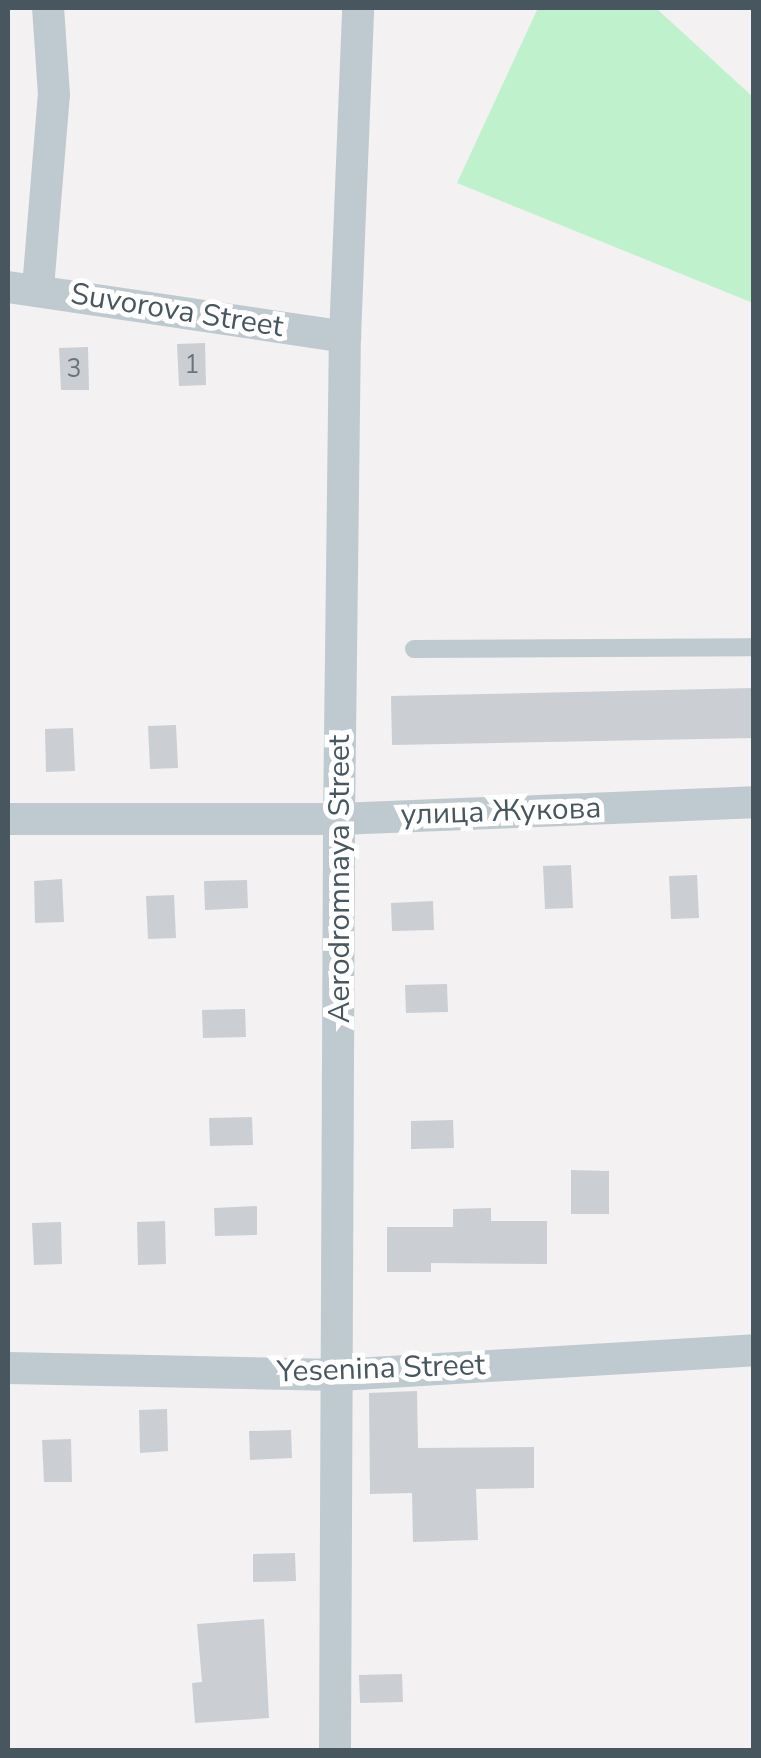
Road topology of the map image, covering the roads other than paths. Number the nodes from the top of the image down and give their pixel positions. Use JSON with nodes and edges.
{"nodes":[{"id":1,"x":48,"y":8,"type":"edge"},
{"id":2,"x":358,"y":8,"type":"edge"},
{"id":3,"x":23,"y":288,"type":"edge"},
{"id":4,"x":346,"y":337,"type":"junction"},
{"id":5,"x":754,"y":647,"type":"edge"},
{"id":6,"x":414,"y":649,"type":"dead end"},
{"id":7,"x":754,"y":802,"type":"edge"},
{"id":8,"x":8,"y":819,"type":"edge"},
{"id":9,"x":339,"y":820,"type":"junction"},
{"id":10,"x":754,"y":1350,"type":"edge"},
{"id":11,"x":8,"y":1368,"type":"edge"},
{"id":12,"x":340,"y":1375,"type":"junction"},
{"id":13,"x":335,"y":1750,"type":"edge"}],
"edges":[{"from":1,"to":3,"type":"street"},
{"from":2,"to":4,"type":"street","name":"Aerodromnaya Street"},
{"from":3,"to":4,"type":"street","name":"Suvorova Street"},
{"from":4,"to":9,"type":"street","name":"Aerodromnaya Street"},
{"from":5,"to":6,"type":"lane"},
{"from":7,"to":9,"type":"street","name":"улица Жукова"},
{"from":8,"to":9,"type":"street","name":"улица Жукова"},
{"from":9,"to":12,"type":"street","name":"Aerodromnaya Street"},
{"from":10,"to":12,"type":"street","name":"Yesenina Street"},
{"from":11,"to":12,"type":"street","name":"Yesenina Street"},
{"from":12,"to":13,"type":"street","name":"Aerodromnaya Street"}]}
